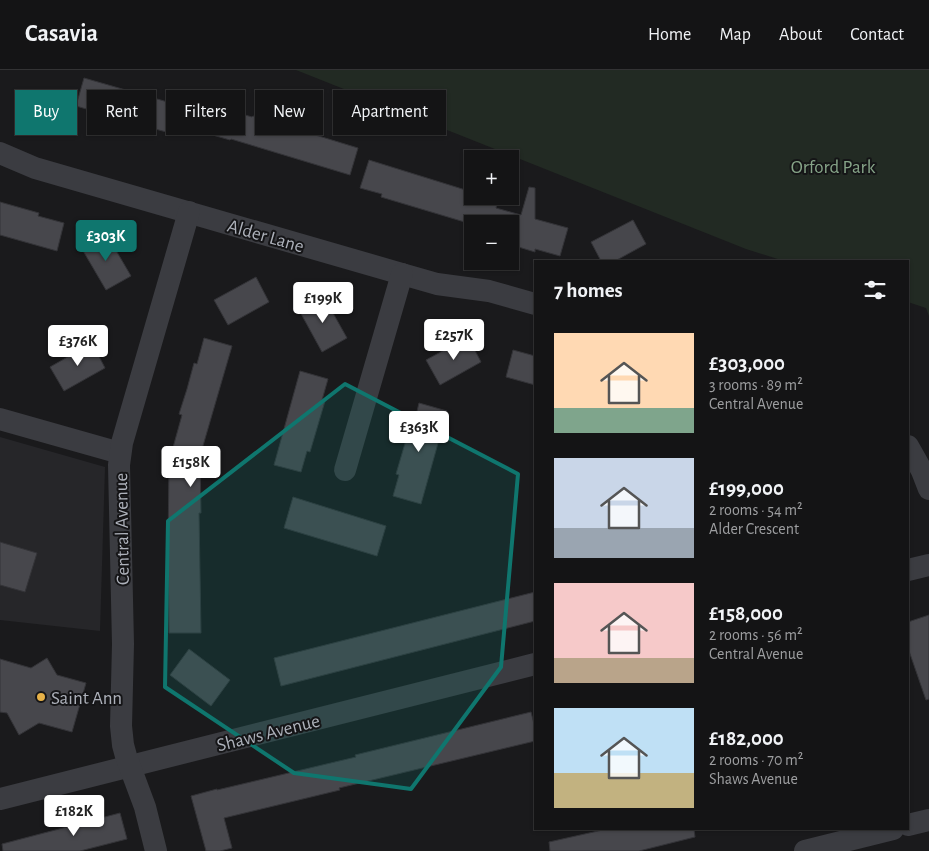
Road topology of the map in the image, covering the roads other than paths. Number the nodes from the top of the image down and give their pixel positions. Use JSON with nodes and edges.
{"nodes":[{"id":1,"x":0,"y":153,"type":"edge"},
{"id":2,"x":189,"y":212,"type":"junction"},
{"id":3,"x":402,"y":274,"type":"junction"},
{"id":4,"x":534,"y":304,"type":"edge"},
{"id":5,"x":0,"y":419,"type":"edge"},
{"id":6,"x":909,"y":448,"type":"edge"},
{"id":7,"x":120,"y":454,"type":"junction"},
{"id":8,"x":345,"y":470,"type":"dead end"},
{"id":9,"x":929,"y":489,"type":"edge"},
{"id":10,"x":929,"y":564,"type":"edge"},
{"id":11,"x":909,"y":570,"type":"edge"},
{"id":12,"x":534,"y":664,"type":"edge"},
{"id":13,"x":130,"y":766,"type":"junction"},
{"id":14,"x":0,"y":799,"type":"edge"},
{"id":15,"x":929,"y":820,"type":"edge"},
{"id":16,"x":909,"y":825,"type":"edge"},
{"id":17,"x":889,"y":830,"type":"edge"},
{"id":18,"x":156,"y":851,"type":"edge"},
{"id":19,"x":805,"y":851,"type":"edge"}],
"edges":[{"from":1,"to":2,"type":"street","name":"Alder Lane"},
{"from":2,"to":3,"type":"street","name":"Alder Lane"},
{"from":2,"to":7,"type":"street","name":"Central Avenue"},
{"from":3,"to":4,"type":"street","name":"Alder Lane"},
{"from":3,"to":8,"type":"street"},
{"from":5,"to":7,"type":"street"},
{"from":6,"to":9,"type":"street"},
{"from":7,"to":13,"type":"street","name":"Central Avenue"},
{"from":10,"to":11,"type":"street"},
{"from":12,"to":13,"type":"street","name":"Shaws Avenue"},
{"from":13,"to":14,"type":"street","name":"Shaws Avenue"},
{"from":13,"to":18,"type":"street","name":"Central Avenue"},
{"from":15,"to":16,"type":"street"},
{"from":17,"to":19,"type":"street"}]}
